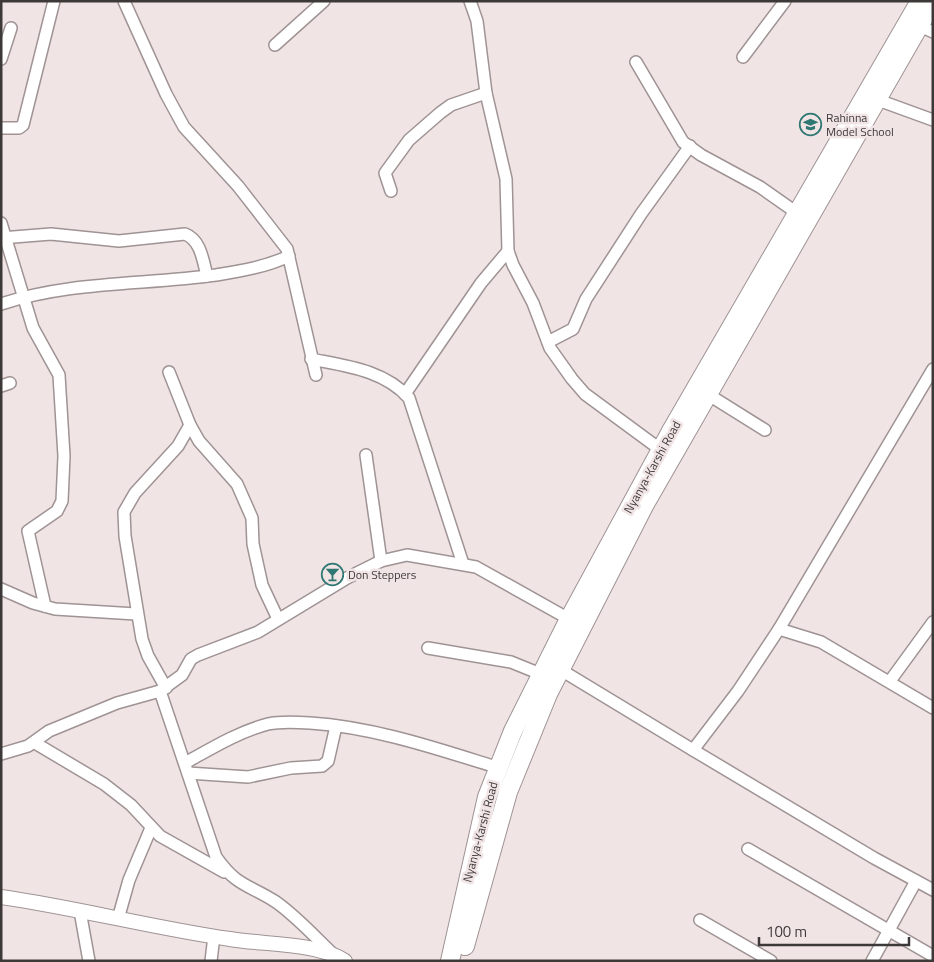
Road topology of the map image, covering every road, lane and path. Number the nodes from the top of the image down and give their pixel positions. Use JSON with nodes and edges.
{"nodes":[{"id":1,"x":54,"y":1,"type":"edge"},
{"id":2,"x":124,"y":1,"type":"edge"},
{"id":3,"x":324,"y":1,"type":"edge"},
{"id":4,"x":470,"y":1,"type":"edge"},
{"id":5,"x":785,"y":1,"type":"edge"},
{"id":6,"x":920,"y":1,"type":"edge"},
{"id":7,"x":933,"y":2,"type":"edge"},
{"id":8,"x":11,"y":28,"type":"dead end"},
{"id":9,"x":926,"y":29,"type":"edge"},
{"id":10,"x":275,"y":45,"type":"dead end"},
{"id":11,"x":743,"y":57,"type":"dead end"},
{"id":12,"x":1,"y":58,"type":"edge"},
{"id":13,"x":636,"y":62,"type":"dead end"},
{"id":14,"x":486,"y":93,"type":"junction"},
{"id":15,"x":878,"y":100,"type":"junction"},
{"id":16,"x":933,"y":120,"type":"edge"},
{"id":17,"x":1,"y":128,"type":"edge"},
{"id":18,"x":690,"y":146,"type":"junction"},
{"id":19,"x":391,"y":191,"type":"dead end"},
{"id":20,"x":797,"y":213,"type":"junction"},
{"id":21,"x":1,"y":223,"type":"edge"},
{"id":22,"x":3,"y":237,"type":"edge"},
{"id":23,"x":508,"y":250,"type":"junction"},
{"id":24,"x":289,"y":256,"type":"junction"},
{"id":25,"x":207,"y":276,"type":"junction"},
{"id":26,"x":22,"y":297,"type":"junction"},
{"id":27,"x":1,"y":304,"type":"edge"},
{"id":28,"x":548,"y":342,"type":"junction"},
{"id":29,"x":311,"y":359,"type":"junction"},
{"id":30,"x":933,"y":369,"type":"edge"},
{"id":31,"x":169,"y":372,"type":"dead end"},
{"id":32,"x":316,"y":375,"type":"dead end"},
{"id":33,"x":405,"y":394,"type":"junction"},
{"id":34,"x":708,"y":394,"type":"junction"},
{"id":35,"x":190,"y":425,"type":"junction"},
{"id":36,"x":765,"y":430,"type":"dead end"},
{"id":37,"x":661,"y":450,"type":"junction"},
{"id":38,"x":366,"y":455,"type":"dead end"},
{"id":39,"x":635,"y":512,"type":"junction"},
{"id":40,"x":381,"y":561,"type":"junction"},
{"id":41,"x":463,"y":564,"type":"junction"},
{"id":42,"x":1,"y":589,"type":"edge"},
{"id":43,"x":45,"y":606,"type":"junction"},
{"id":44,"x":136,"y":614,"type":"junction"},
{"id":45,"x":278,"y":619,"type":"junction"},
{"id":46,"x":570,"y":619,"type":"junction"},
{"id":47,"x":933,"y":622,"type":"edge"},
{"id":48,"x":779,"y":629,"type":"junction"},
{"id":49,"x":428,"y":648,"type":"dead end"},
{"id":50,"x":561,"y":670,"type":"junction"},
{"id":51,"x":543,"y":674,"type":"junction"},
{"id":52,"x":890,"y":681,"type":"junction"},
{"id":53,"x":163,"y":690,"type":"junction"},
{"id":54,"x":933,"y":708,"type":"edge"},
{"id":55,"x":336,"y":726,"type":"junction"},
{"id":56,"x":36,"y":743,"type":"junction"},
{"id":57,"x":692,"y":750,"type":"junction"},
{"id":58,"x":1,"y":754,"type":"edge"},
{"id":59,"x":187,"y":768,"type":"junction"},
{"id":60,"x":498,"y":768,"type":"junction"},
{"id":61,"x":151,"y":828,"type":"junction"},
{"id":62,"x":748,"y":849,"type":"dead end"},
{"id":63,"x":228,"y":874,"type":"junction"},
{"id":64,"x":916,"y":881,"type":"junction"},
{"id":65,"x":933,"y":890,"type":"edge"},
{"id":66,"x":1,"y":897,"type":"edge"},
{"id":67,"x":80,"y":911,"type":"junction"},
{"id":68,"x":118,"y":919,"type":"junction"},
{"id":69,"x":700,"y":920,"type":"dead end"},
{"id":70,"x":888,"y":931,"type":"junction"},
{"id":71,"x":214,"y":936,"type":"junction"},
{"id":72,"x":933,"y":956,"type":"edge"},
{"id":73,"x":339,"y":957,"type":"edge"},
{"id":74,"x":89,"y":961,"type":"edge"},
{"id":75,"x":211,"y":961,"type":"edge"},
{"id":76,"x":450,"y":961,"type":"edge"},
{"id":77,"x":462,"y":961,"type":"edge"},
{"id":78,"x":771,"y":961,"type":"edge"},
{"id":79,"x":872,"y":961,"type":"edge"}],
"edges":[{"from":1,"to":17,"type":"street"},
{"from":2,"to":24,"type":"street"},
{"from":3,"to":10,"type":"street"},
{"from":4,"to":14,"type":"street"},
{"from":5,"to":11,"type":"street"},
{"from":6,"to":20,"type":"main road","name":"Nyanya-Karshi Road"},
{"from":7,"to":9,"type":"main road","name":"Nyanya-Karshi Road"},
{"from":8,"to":12,"type":"street"},
{"from":9,"to":15,"type":"main road","name":"Nyanya-Karshi Road"},
{"from":13,"to":18,"type":"street"},
{"from":14,"to":19,"type":"street"},
{"from":14,"to":23,"type":"street"},
{"from":15,"to":16,"type":"street"},
{"from":15,"to":34,"type":"main road","name":"Nyanya-Karshi Road"},
{"from":18,"to":20,"type":"street"},
{"from":18,"to":28,"type":"street"},
{"from":20,"to":37,"type":"main road","name":"Nyanya-Karshi Road"},
{"from":21,"to":22,"type":"street"},
{"from":22,"to":25,"type":"street"},
{"from":22,"to":26,"type":"street"},
{"from":23,"to":28,"type":"street"},
{"from":23,"to":33,"type":"street"},
{"from":24,"to":25,"type":"street"},
{"from":24,"to":29,"type":"street"},
{"from":25,"to":26,"type":"street"},
{"from":26,"to":27,"type":"street"},
{"from":26,"to":43,"type":"street"},
{"from":28,"to":37,"type":"street"},
{"from":29,"to":32,"type":"street"},
{"from":29,"to":33,"type":"street"},
{"from":30,"to":48,"type":"street"},
{"from":31,"to":35,"type":"street"},
{"from":33,"to":41,"type":"street"},
{"from":34,"to":36,"type":"street"},
{"from":34,"to":39,"type":"main road","name":"Nyanya-Karshi Road"},
{"from":35,"to":44,"type":"street"},
{"from":35,"to":45,"type":"street"},
{"from":37,"to":39,"type":"main road","name":"Nyanya-Karshi Road"},
{"from":38,"to":40,"type":"street"},
{"from":39,"to":46,"type":"main road","name":"Nyanya-Karshi Road"},
{"from":39,"to":50,"type":"main road","name":"Nyanya-Karshi Road"},
{"from":40,"to":41,"type":"street"},
{"from":40,"to":45,"type":"street"},
{"from":41,"to":46,"type":"street"},
{"from":42,"to":43,"type":"street"},
{"from":43,"to":44,"type":"street"},
{"from":44,"to":53,"type":"street"},
{"from":45,"to":53,"type":"street"},
{"from":46,"to":51,"type":"main road","name":"Nyanya-Karshi Road"},
{"from":47,"to":52,"type":"street"},
{"from":48,"to":52,"type":"street"},
{"from":48,"to":57,"type":"street"},
{"from":49,"to":51,"type":"street"},
{"from":50,"to":57,"type":"street"},
{"from":50,"to":77,"type":"main road","name":"Nyanya-Karshi Road"},
{"from":51,"to":60,"type":"main road","name":"Nyanya-Karshi Road"},
{"from":52,"to":54,"type":"street"},
{"from":53,"to":56,"type":"street"},
{"from":53,"to":59,"type":"street"},
{"from":55,"to":59,"type":"street"},
{"from":55,"to":59,"type":"street"},
{"from":55,"to":60,"type":"street"},
{"from":56,"to":58,"type":"street"},
{"from":56,"to":61,"type":"street"},
{"from":57,"to":64,"type":"street"},
{"from":59,"to":63,"type":"street"},
{"from":60,"to":76,"type":"main road","name":"Nyanya-Karshi Road"},
{"from":61,"to":63,"type":"street"},
{"from":61,"to":68,"type":"street"},
{"from":62,"to":70,"type":"street"},
{"from":63,"to":73,"type":"street"},
{"from":64,"to":65,"type":"street"},
{"from":64,"to":70,"type":"street"},
{"from":66,"to":67,"type":"street"},
{"from":67,"to":68,"type":"street"},
{"from":67,"to":74,"type":"street"},
{"from":68,"to":71,"type":"street"},
{"from":69,"to":78,"type":"street"},
{"from":70,"to":72,"type":"street"},
{"from":70,"to":79,"type":"street"},
{"from":71,"to":73,"type":"street"},
{"from":71,"to":75,"type":"street"}]}
